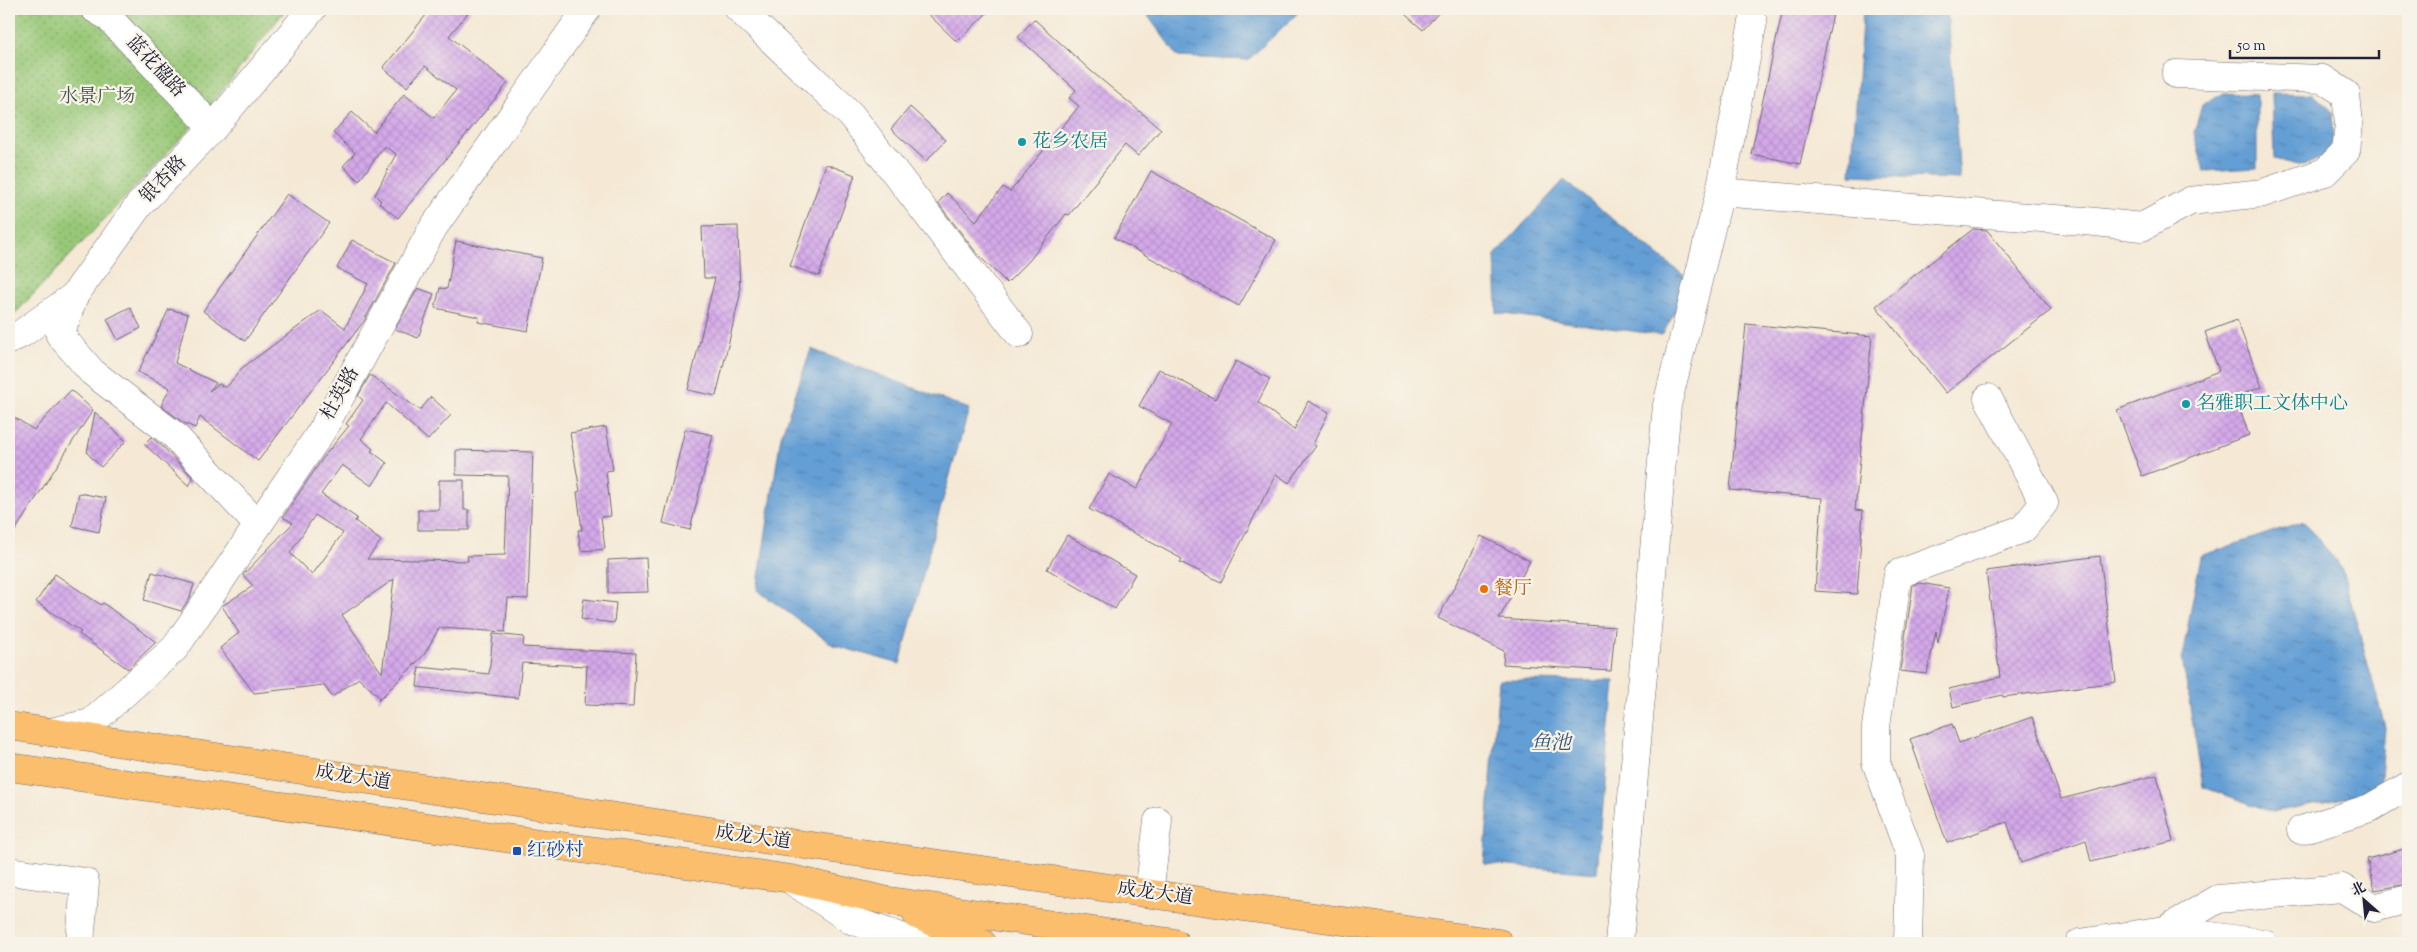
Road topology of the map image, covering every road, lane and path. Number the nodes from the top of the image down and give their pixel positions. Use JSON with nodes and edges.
{"nodes":[{"id":1,"x":95,"y":9,"type":"edge"},
{"id":2,"x":312,"y":9,"type":"edge"},
{"id":3,"x":587,"y":9,"type":"edge"},
{"id":4,"x":739,"y":9,"type":"edge"},
{"id":5,"x":1753,"y":22,"type":"dead end"},
{"id":6,"x":2176,"y":74,"type":"dead end"},
{"id":7,"x":213,"y":128,"type":"junction"},
{"id":8,"x":1720,"y":192,"type":"junction"},
{"id":9,"x":74,"y":296,"type":"junction"},
{"id":10,"x":1019,"y":334,"type":"dead end"},
{"id":11,"x":9,"y":340,"type":"edge"},
{"id":12,"x":1988,"y":398,"type":"dead end"},
{"id":13,"x":258,"y":525,"type":"junction"},
{"id":14,"x":9,"y":726,"type":"edge"},
{"id":15,"x":51,"y":732,"type":"junction"},
{"id":16,"x":9,"y":767,"type":"edge"},
{"id":17,"x":2408,"y":786,"type":"edge"},
{"id":18,"x":1158,"y":821,"type":"dead end"},
{"id":19,"x":2301,"y":830,"type":"dead end"},
{"id":20,"x":9,"y":871,"type":"edge"},
{"id":21,"x":791,"y":880,"type":"junction"},
{"id":22,"x":1150,"y":893,"type":"junction"},
{"id":23,"x":2408,"y":899,"type":"edge"},
{"id":24,"x":883,"y":900,"type":"junction"},
{"id":25,"x":2165,"y":930,"type":"junction"},
{"id":26,"x":853,"y":932,"type":"edge"},
{"id":27,"x":80,"y":943,"type":"edge"},
{"id":28,"x":918,"y":943,"type":"edge"},
{"id":29,"x":982,"y":943,"type":"edge"},
{"id":30,"x":1175,"y":943,"type":"edge"},
{"id":31,"x":1499,"y":943,"type":"edge"},
{"id":32,"x":1619,"y":943,"type":"edge"},
{"id":33,"x":1908,"y":943,"type":"edge"},
{"id":34,"x":2080,"y":943,"type":"edge"},
{"id":35,"x":2263,"y":943,"type":"edge"}],
"edges":[{"from":1,"to":7,"type":"street","name":"蓝花楹路"},
{"from":2,"to":7,"type":"street","name":"银杏路"},
{"from":3,"to":13,"type":"street","name":"杜英路"},
{"from":4,"to":10,"type":"street"},
{"from":5,"to":8,"type":"street"},
{"from":6,"to":8,"type":"street"},
{"from":7,"to":9,"type":"street","name":"银杏路"},
{"from":8,"to":32,"type":"street"},
{"from":9,"to":11,"type":"street","name":"银杏路"},
{"from":9,"to":13,"type":"street"},
{"from":12,"to":33,"type":"street"},
{"from":13,"to":15,"type":"street","name":"杜英路"},
{"from":14,"to":15,"type":"highway","name":"成龙大道"},
{"from":15,"to":22,"type":"highway","name":"成龙大道"},
{"from":16,"to":21,"type":"highway","name":"成龙大道"},
{"from":17,"to":19,"type":"street"},
{"from":18,"to":22,"type":"street"},
{"from":20,"to":27,"type":"street"},
{"from":21,"to":24,"type":"highway","name":"成龙大道"},
{"from":21,"to":26,"type":"street"},
{"from":22,"to":31,"type":"highway","name":"成龙大道"},
{"from":23,"to":25,"type":"street"},
{"from":24,"to":29,"type":"highway"},
{"from":24,"to":30,"type":"highway","name":"成龙大道"},
{"from":25,"to":34,"type":"street"},
{"from":25,"to":35,"type":"street"},
{"from":26,"to":28,"type":"street"}]}
